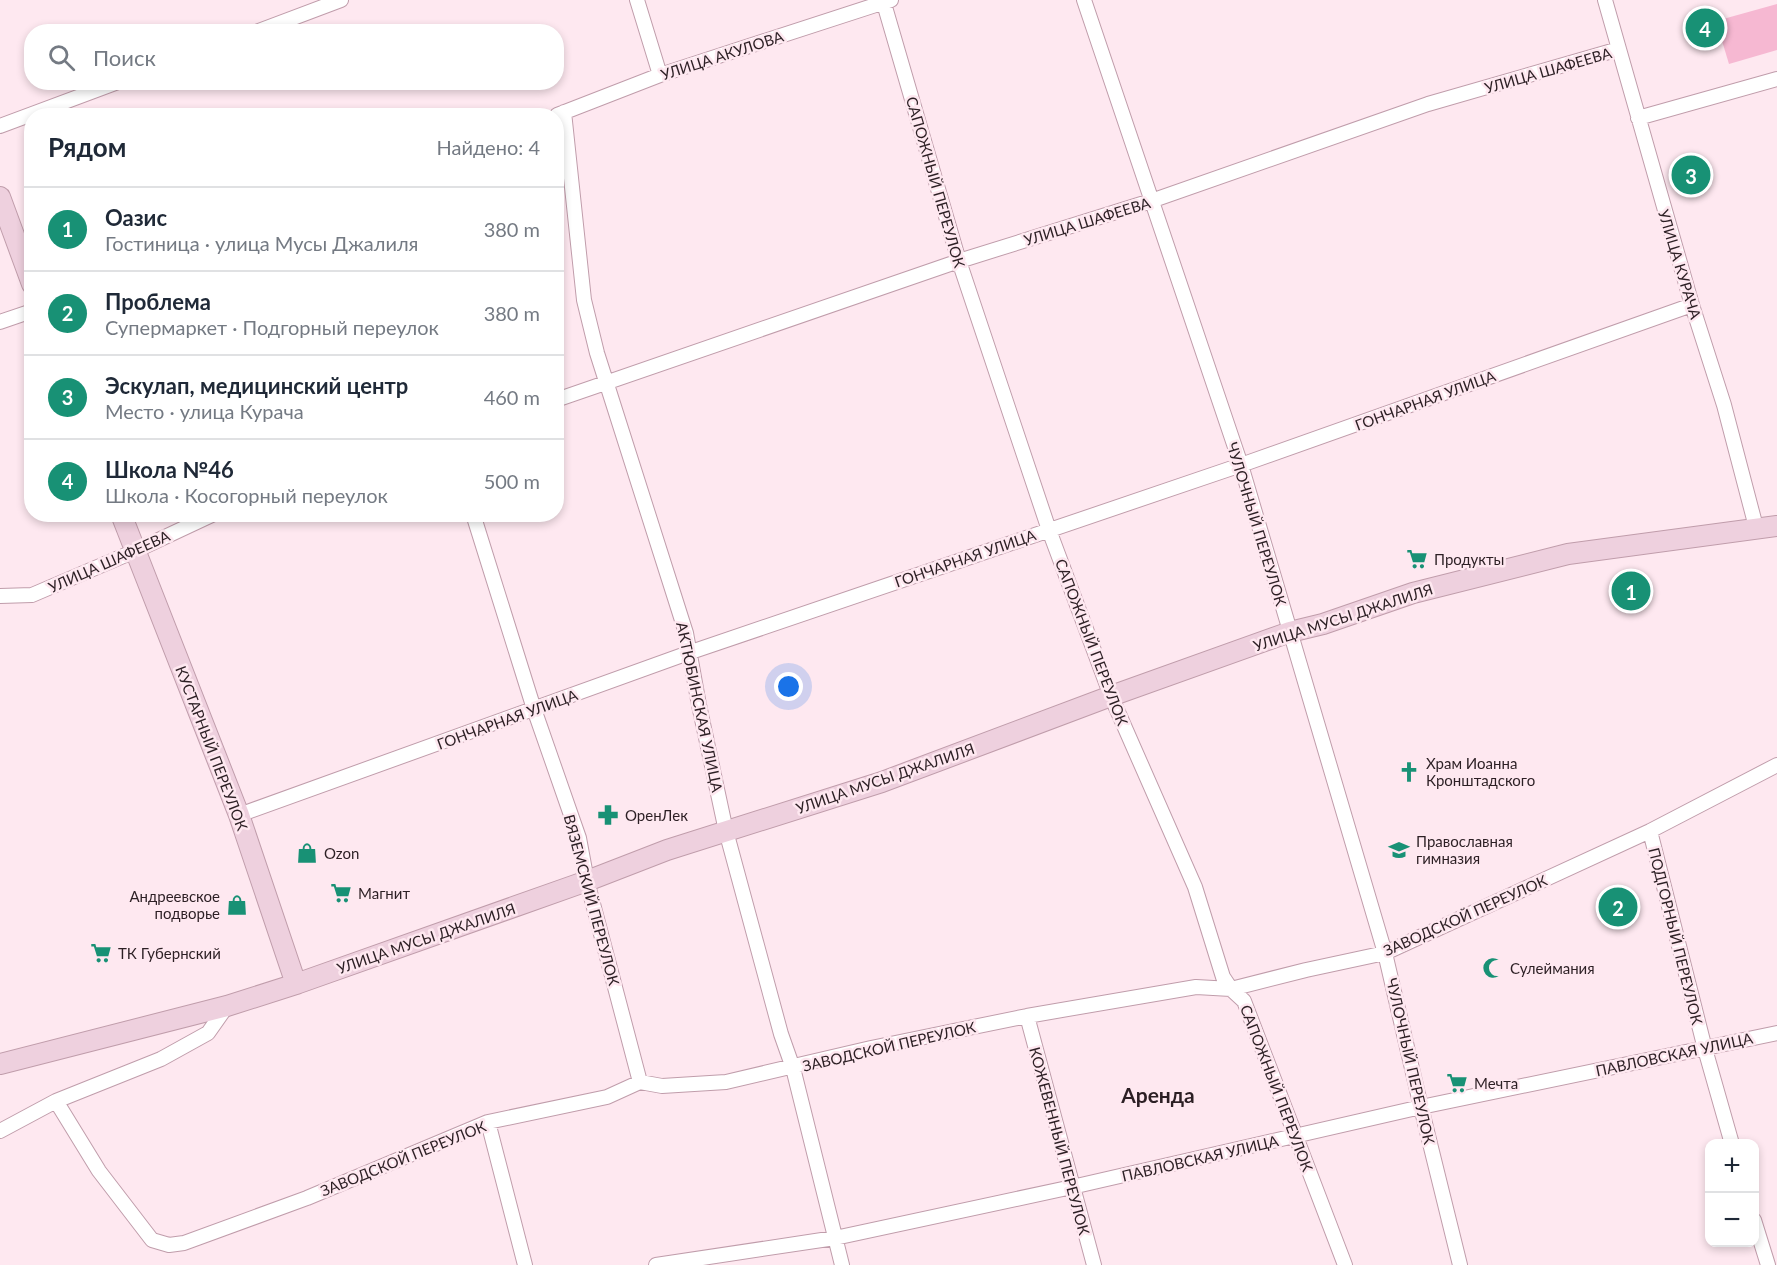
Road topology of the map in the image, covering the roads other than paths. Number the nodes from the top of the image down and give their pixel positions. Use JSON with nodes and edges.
{"nodes":[{"id":1,"x":341,"y":0,"type":"edge"},
{"id":2,"x":637,"y":0,"type":"edge"},
{"id":3,"x":1084,"y":0,"type":"edge"},
{"id":4,"x":1605,"y":0,"type":"edge"},
{"id":5,"x":886,"y":1,"type":"edge"},
{"id":6,"x":277,"y":24,"type":"edge"},
{"id":7,"x":1619,"y":49,"type":"junction"},
{"id":8,"x":660,"y":75,"type":"junction"},
{"id":9,"x":1777,"y":79,"type":"edge"},
{"id":10,"x":97,"y":90,"type":"edge"},
{"id":11,"x":48,"y":108,"type":"edge"},
{"id":12,"x":564,"y":112,"type":"edge"},
{"id":13,"x":24,"y":117,"type":"edge"},
{"id":14,"x":1638,"y":118,"type":"junction"},
{"id":15,"x":0,"y":126,"type":"edge"},
{"id":16,"x":564,"y":151,"type":"edge"},
{"id":17,"x":0,"y":197,"type":"edge"},
{"id":18,"x":1151,"y":201,"type":"junction"},
{"id":19,"x":959,"y":261,"type":"junction"},
{"id":20,"x":24,"y":262,"type":"edge"},
{"id":21,"x":1692,"y":305,"type":"junction"},
{"id":22,"x":24,"y":314,"type":"edge"},
{"id":23,"x":0,"y":322,"type":"edge"},
{"id":24,"x":607,"y":383,"type":"junction"},
{"id":25,"x":564,"y":397,"type":"edge"},
{"id":26,"x":1241,"y":465,"type":"junction"},
{"id":27,"x":124,"y":522,"type":"edge"},
{"id":28,"x":197,"y":522,"type":"edge"},
{"id":29,"x":475,"y":522,"type":"edge"},
{"id":30,"x":1777,"y":526,"type":"edge"},
{"id":31,"x":1756,"y":527,"type":"junction"},
{"id":32,"x":1049,"y":530,"type":"junction"},
{"id":33,"x":135,"y":551,"type":"junction"},
{"id":34,"x":0,"y":596,"type":"edge"},
{"id":35,"x":1290,"y":632,"type":"junction"},
{"id":36,"x":691,"y":652,"type":"junction"},
{"id":37,"x":1111,"y":696,"type":"junction"},
{"id":38,"x":534,"y":710,"type":"junction"},
{"id":39,"x":1777,"y":765,"type":"edge"},
{"id":40,"x":239,"y":814,"type":"junction"},
{"id":41,"x":726,"y":831,"type":"junction"},
{"id":42,"x":1650,"y":831,"type":"junction"},
{"id":43,"x":587,"y":881,"type":"junction"},
{"id":44,"x":1385,"y":952,"type":"junction"},
{"id":45,"x":1223,"y":977,"type":"junction"},
{"id":46,"x":296,"y":984,"type":"junction"},
{"id":47,"x":1196,"y":987,"type":"junction"},
{"id":48,"x":1231,"y":989,"type":"junction"},
{"id":49,"x":227,"y":1006,"type":"junction"},
{"id":50,"x":1027,"y":1016,"type":"junction"},
{"id":51,"x":1777,"y":1033,"type":"edge"},
{"id":52,"x":1705,"y":1049,"type":"junction"},
{"id":53,"x":0,"y":1064,"type":"edge"},
{"id":54,"x":793,"y":1068,"type":"junction"},
{"id":55,"x":640,"y":1082,"type":"junction"},
{"id":56,"x":56,"y":1101,"type":"junction"},
{"id":57,"x":1421,"y":1107,"type":"junction"},
{"id":58,"x":488,"y":1122,"type":"junction"},
{"id":59,"x":0,"y":1131,"type":"edge"},
{"id":60,"x":1296,"y":1136,"type":"junction"},
{"id":61,"x":1731,"y":1139,"type":"edge"},
{"id":62,"x":1072,"y":1187,"type":"junction"},
{"id":63,"x":1759,"y":1234,"type":"edge"},
{"id":64,"x":835,"y":1238,"type":"junction"},
{"id":65,"x":525,"y":1265,"type":"edge"},
{"id":66,"x":656,"y":1265,"type":"edge"},
{"id":67,"x":842,"y":1265,"type":"edge"},
{"id":68,"x":1094,"y":1265,"type":"edge"},
{"id":69,"x":1345,"y":1265,"type":"edge"},
{"id":70,"x":1460,"y":1265,"type":"edge"},
{"id":71,"x":1768,"y":1265,"type":"edge"}],
"edges":[{"from":1,"to":6,"type":"street"},
{"from":2,"to":8,"type":"street"},
{"from":3,"to":18,"type":"street","name":"ЧУЛОЧНЫЙ ПЕРЕУЛОК"},
{"from":4,"to":7,"type":"street","name":"УЛИЦА КУРАЧА"},
{"from":5,"to":8,"type":"street","name":"УЛИЦА АКУЛОВА"},
{"from":5,"to":19,"type":"street","name":"САПОЖНЫЙ ПЕРЕУЛОК"},
{"from":7,"to":14,"type":"street","name":"УЛИЦА КУРАЧА"},
{"from":7,"to":18,"type":"street","name":"УЛИЦА ШАФЕЕВА"},
{"from":8,"to":12,"type":"street","name":"УЛИЦА АКУЛОВА"},
{"from":9,"to":14,"type":"street"},
{"from":10,"to":11,"type":"street"},
{"from":13,"to":15,"type":"street"},
{"from":14,"to":21,"type":"street","name":"УЛИЦА КУРАЧА"},
{"from":16,"to":24,"type":"street","name":"АКТЮБИНСКАЯ УЛИЦА"},
{"from":17,"to":20,"type":"street"},
{"from":18,"to":19,"type":"street","name":"УЛИЦА ШАФЕЕВА"},
{"from":18,"to":26,"type":"street","name":"ЧУЛОЧНЫЙ ПЕРЕУЛОК"},
{"from":19,"to":24,"type":"street","name":"УЛИЦА ШАФЕЕВА"},
{"from":19,"to":32,"type":"street","name":"САПОЖНЫЙ ПЕРЕУЛОК"},
{"from":21,"to":26,"type":"street","name":"ГОНЧАРНАЯ УЛИЦА"},
{"from":21,"to":31,"type":"street","name":"УЛИЦА КУРАЧА"},
{"from":22,"to":23,"type":"street"},
{"from":24,"to":25,"type":"street","name":"УЛИЦА ШАФЕЕВА"},
{"from":24,"to":36,"type":"street","name":"АКТЮБИНСКАЯ УЛИЦА"},
{"from":26,"to":32,"type":"street","name":"ГОНЧАРНАЯ УЛИЦА"},
{"from":26,"to":35,"type":"street","name":"ЧУЛОЧНЫЙ ПЕРЕУЛОК"},
{"from":27,"to":33,"type":"street","name":"КУСТАРНЫЙ ПЕРЕУЛОК"},
{"from":28,"to":33,"type":"street","name":"УЛИЦА ШАФЕЕВА"},
{"from":29,"to":38,"type":"street","name":"ВЯЗЕМСКИЙ ПЕРЕУЛОК"},
{"from":30,"to":31,"type":"street","name":"УЛИЦА МУСЫ ДЖАЛИЛЯ"},
{"from":31,"to":35,"type":"street","name":"УЛИЦА МУСЫ ДЖАЛИЛЯ"},
{"from":32,"to":36,"type":"street","name":"ГОНЧАРНАЯ УЛИЦА"},
{"from":32,"to":37,"type":"street","name":"САПОЖНЫЙ ПЕРЕУЛОК"},
{"from":33,"to":34,"type":"street","name":"УЛИЦА ШАФЕЕВА"},
{"from":33,"to":40,"type":"street","name":"КУСТАРНЫЙ ПЕРЕУЛОК"},
{"from":35,"to":37,"type":"street","name":"УЛИЦА МУСЫ ДЖАЛИЛЯ"},
{"from":35,"to":44,"type":"street","name":"ЧУЛОЧНЫЙ ПЕРЕУЛОК"},
{"from":36,"to":38,"type":"street","name":"ГОНЧАРНАЯ УЛИЦА"},
{"from":36,"to":41,"type":"street","name":"АКТЮБИНСКАЯ УЛИЦА"},
{"from":37,"to":41,"type":"street","name":"УЛИЦА МУСЫ ДЖАЛИЛЯ"},
{"from":37,"to":45,"type":"street","name":"САПОЖНЫЙ ПЕРЕУЛОК"},
{"from":38,"to":40,"type":"street","name":"ГОНЧАРНАЯ УЛИЦА"},
{"from":38,"to":43,"type":"street","name":"ВЯЗЕМСКИЙ ПЕРЕУЛОК"},
{"from":39,"to":42,"type":"street","name":"ЗАВОДСКОЙ ПЕРЕУЛОК"},
{"from":40,"to":46,"type":"street","name":"КУСТАРНЫЙ ПЕРЕУЛОК"},
{"from":41,"to":43,"type":"street","name":"УЛИЦА МУСЫ ДЖАЛИЛЯ"},
{"from":41,"to":54,"type":"street","name":"АКТЮБИНСКАЯ УЛИЦА"},
{"from":42,"to":44,"type":"street","name":"ЗАВОДСКОЙ ПЕРЕУЛОК"},
{"from":42,"to":52,"type":"street","name":"ПОДГОРНЫЙ ПЕРЕУЛОК"},
{"from":43,"to":46,"type":"street","name":"УЛИЦА МУСЫ ДЖАЛИЛЯ"},
{"from":43,"to":55,"type":"street","name":"ВЯЗЕМСКИЙ ПЕРЕУЛОК"},
{"from":44,"to":48,"type":"street","name":"ЗАВОДСКОЙ ПЕРЕУЛОК"},
{"from":44,"to":57,"type":"street","name":"ЧУЛОЧНЫЙ ПЕРЕУЛОК"},
{"from":45,"to":47,"type":"street"},
{"from":45,"to":48,"type":"street","name":"САПОЖНЫЙ ПЕРЕУЛОК"},
{"from":46,"to":49,"type":"street","name":"УЛИЦА МУСЫ ДЖАЛИЛЯ"},
{"from":47,"to":48,"type":"street","name":"ЗАВОДСКОЙ ПЕРЕУЛОК"},
{"from":47,"to":50,"type":"street","name":"ЗАВОДСКОЙ ПЕРЕУЛОК"},
{"from":48,"to":60,"type":"street","name":"САПОЖНЫЙ ПЕРЕУЛОК"},
{"from":49,"to":53,"type":"street","name":"УЛИЦА МУСЫ ДЖАЛИЛЯ"},
{"from":49,"to":56,"type":"street"},
{"from":50,"to":54,"type":"street","name":"ЗАВОДСКОЙ ПЕРЕУЛОК"},
{"from":50,"to":62,"type":"street","name":"КОЖЕВЕННЫЙ ПЕРЕУЛОК"},
{"from":51,"to":52,"type":"street","name":"ПАВЛОВСКАЯ УЛИЦА"},
{"from":52,"to":57,"type":"street","name":"ПАВЛОВСКАЯ УЛИЦА"},
{"from":52,"to":61,"type":"street","name":"ПОДГОРНЫЙ ПЕРЕУЛОК"},
{"from":54,"to":55,"type":"street","name":"ЗАВОДСКОЙ ПЕРЕУЛОК"},
{"from":54,"to":64,"type":"street","name":"АКТЮБИНСКАЯ УЛИЦА"},
{"from":55,"to":58,"type":"street","name":"ЗАВОДСКОЙ ПЕРЕУЛОК"},
{"from":56,"to":58,"type":"street","name":"ЗАВОДСКОЙ ПЕРЕУЛОК"},
{"from":56,"to":59,"type":"street"},
{"from":57,"to":60,"type":"street","name":"ПАВЛОВСКАЯ УЛИЦА"},
{"from":57,"to":70,"type":"street","name":"ЧУЛОЧНЫЙ ПЕРЕУЛОК"},
{"from":58,"to":65,"type":"street"},
{"from":60,"to":62,"type":"street","name":"ПАВЛОВСКАЯ УЛИЦА"},
{"from":60,"to":69,"type":"street","name":"САПОЖНЫЙ ПЕРЕУЛОК"},
{"from":62,"to":64,"type":"street","name":"ПАВЛОВСКАЯ УЛИЦА"},
{"from":62,"to":68,"type":"street","name":"КОЖЕВЕННЫЙ ПЕРЕУЛОК"},
{"from":63,"to":71,"type":"street"},
{"from":64,"to":66,"type":"street","name":"ПАВЛОВСКАЯ УЛИЦА"},
{"from":64,"to":67,"type":"street","name":"АКТЮБИНСКАЯ УЛИЦА"}]}
